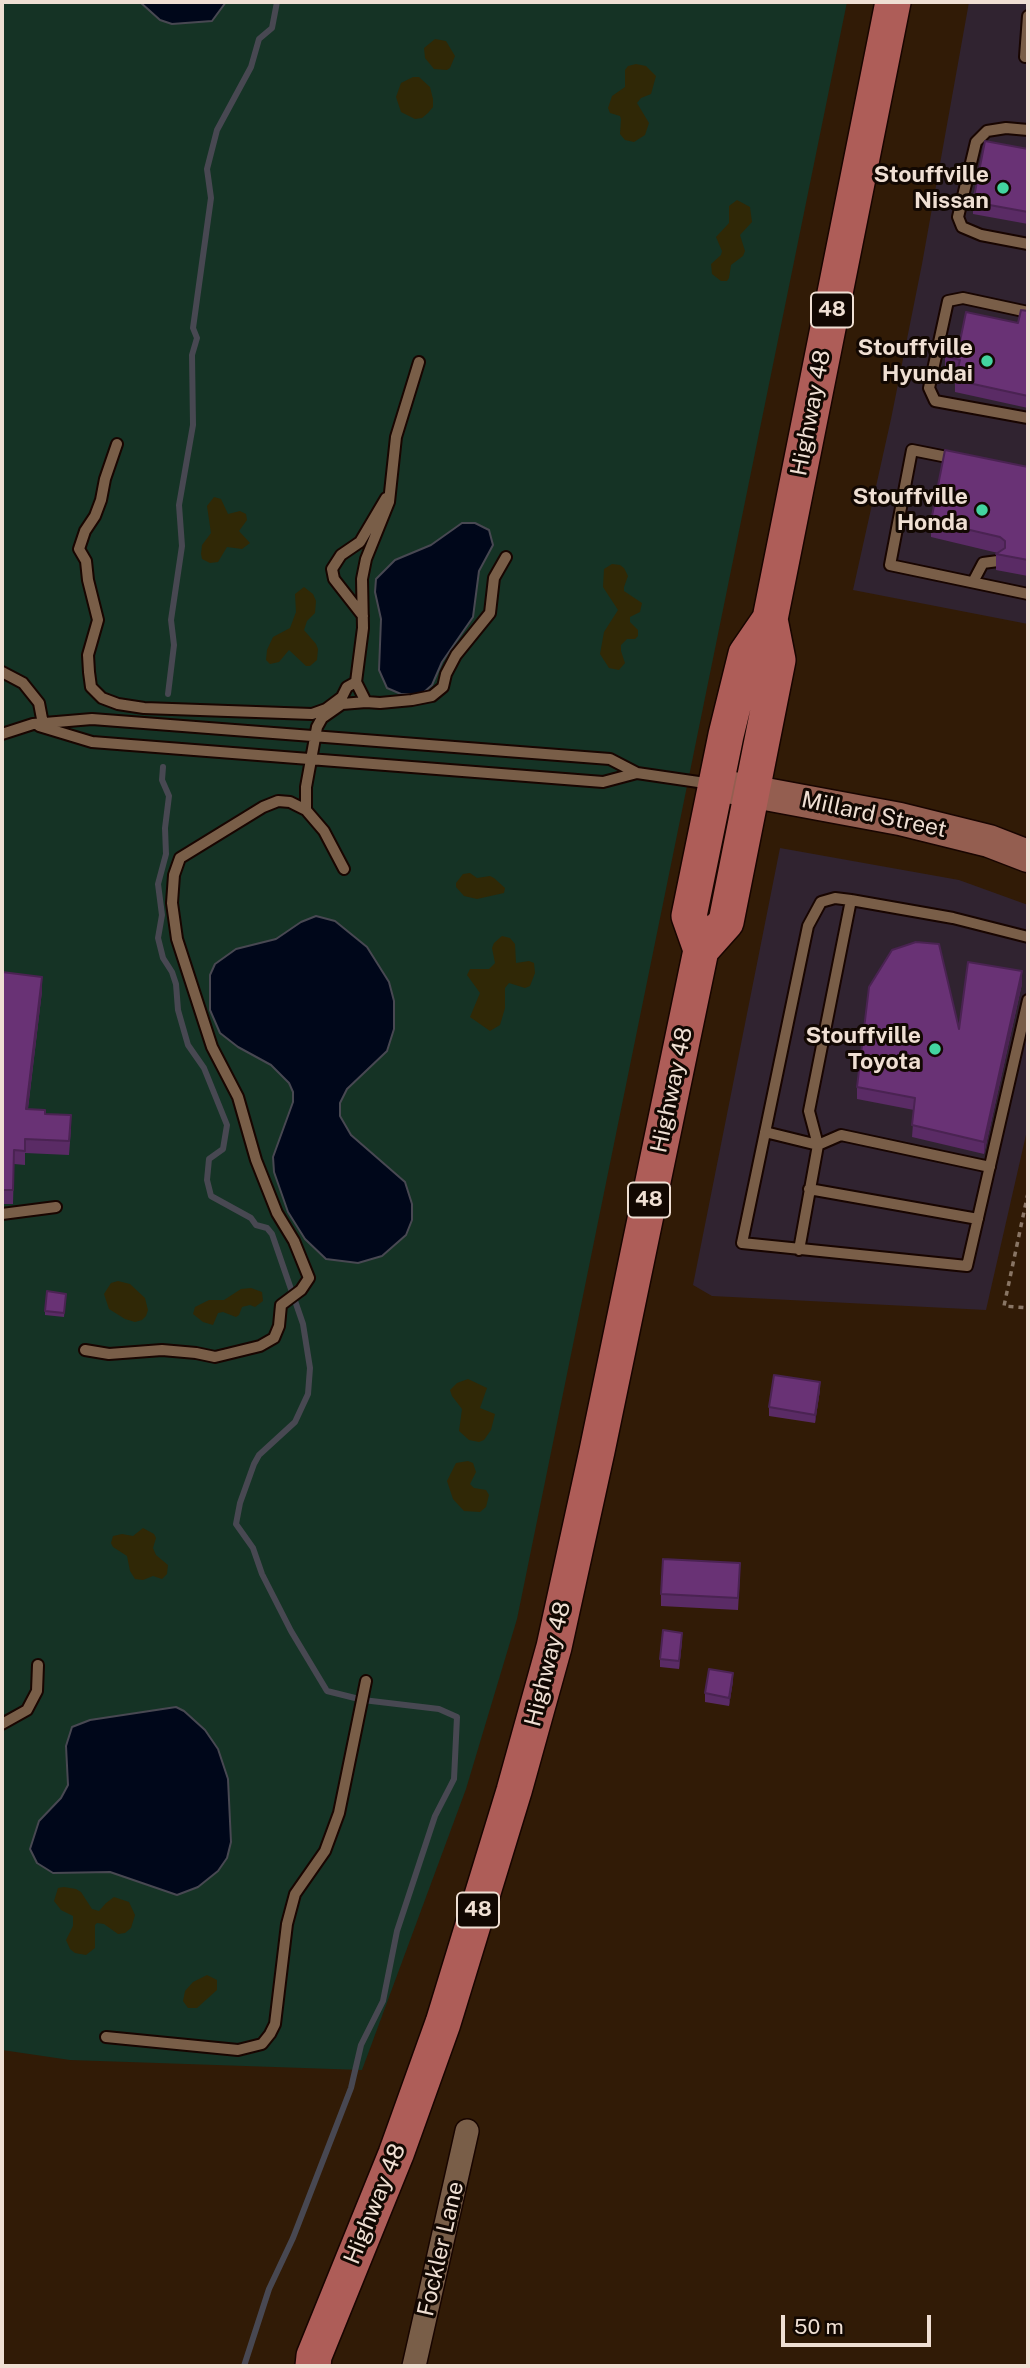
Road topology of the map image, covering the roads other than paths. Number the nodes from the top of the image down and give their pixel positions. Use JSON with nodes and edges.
{"nodes":[{"id":1,"x":893,"y":2,"type":"edge"},
{"id":2,"x":1028,"y":16,"type":"edge"},
{"id":3,"x":1028,"y":57,"type":"edge"},
{"id":4,"x":1028,"y":130,"type":"edge"},
{"id":5,"x":1028,"y":244,"type":"edge"},
{"id":6,"x":1028,"y":312,"type":"edge"},
{"id":7,"x":419,"y":362,"type":"dead end"},
{"id":8,"x":1028,"y":418,"type":"edge"},
{"id":9,"x":117,"y":444,"type":"dead end"},
{"id":10,"x":964,"y":460,"type":"edge"},
{"id":11,"x":391,"y":489,"type":"junction"},
{"id":12,"x":506,"y":557,"type":"dead end"},
{"id":13,"x":998,"y":561,"type":"edge"},
{"id":14,"x":973,"y":582,"type":"junction"},
{"id":15,"x":1028,"y":594,"type":"edge"},
{"id":16,"x":363,"y":616,"type":"junction"},
{"id":17,"x":770,"y":619,"type":"junction"},
{"id":18,"x":2,"y":672,"type":"edge"},
{"id":19,"x":356,"y":682,"type":"junction"},
{"id":20,"x":366,"y":702,"type":"junction"},
{"id":21,"x":38,"y":724,"type":"junction"},
{"id":22,"x":2,"y":734,"type":"edge"},
{"id":23,"x":315,"y":736,"type":"junction"},
{"id":24,"x":311,"y":759,"type":"junction"},
{"id":25,"x":637,"y":774,"type":"junction"},
{"id":26,"x":717,"y":785,"type":"junction"},
{"id":27,"x":751,"y":792,"type":"junction"},
{"id":28,"x":306,"y":810,"type":"junction"},
{"id":29,"x":1028,"y":856,"type":"edge"},
{"id":30,"x":344,"y":869,"type":"dead end"},
{"id":31,"x":851,"y":900,"type":"junction"},
{"id":32,"x":1028,"y":937,"type":"edge"},
{"id":33,"x":701,"y":950,"type":"junction"},
{"id":34,"x":1028,"y":1000,"type":"edge"},
{"id":35,"x":765,"y":1132,"type":"junction"},
{"id":36,"x":818,"y":1145,"type":"junction"},
{"id":37,"x":990,"y":1167,"type":"junction"},
{"id":38,"x":810,"y":1189,"type":"junction"},
{"id":39,"x":56,"y":1207,"type":"dead end"},
{"id":40,"x":2,"y":1214,"type":"edge"},
{"id":41,"x":978,"y":1219,"type":"junction"},
{"id":42,"x":799,"y":1250,"type":"junction"},
{"id":43,"x":85,"y":1350,"type":"dead end"},
{"id":44,"x":38,"y":1665,"type":"dead end"},
{"id":45,"x":366,"y":1684,"type":"dead end"},
{"id":46,"x":2,"y":1724,"type":"edge"},
{"id":47,"x":106,"y":2037,"type":"dead end"},
{"id":48,"x":467,"y":2131,"type":"dead end"},
{"id":49,"x":309,"y":2363,"type":"edge"},
{"id":50,"x":414,"y":2366,"type":"edge"}],
"edges":[{"from":1,"to":17,"type":"main road","name":"Highway 48","number":"48"},
{"from":2,"to":3,"type":"lane"},
{"from":4,"to":5,"type":"lane"},
{"from":6,"to":8,"type":"lane"},
{"from":7,"to":11,"type":"lane"},
{"from":9,"to":19,"type":"lane"},
{"from":10,"to":14,"type":"lane"},
{"from":11,"to":16,"type":"lane"},
{"from":11,"to":16,"type":"lane"},
{"from":12,"to":20,"type":"lane"},
{"from":13,"to":14,"type":"lane"},
{"from":14,"to":15,"type":"lane"},
{"from":16,"to":19,"type":"lane"},
{"from":17,"to":26,"type":"main road","name":"Highway 48","number":"48"},
{"from":17,"to":27,"type":"main road","name":"Highway 48","number":"48"},
{"from":18,"to":21,"type":"lane"},
{"from":19,"to":20,"type":"lane"},
{"from":20,"to":23,"type":"lane"},
{"from":21,"to":22,"type":"lane"},
{"from":21,"to":23,"type":"lane"},
{"from":21,"to":24,"type":"lane"},
{"from":23,"to":24,"type":"lane"},
{"from":23,"to":25,"type":"lane"},
{"from":24,"to":25,"type":"lane"},
{"from":24,"to":28,"type":"lane"},
{"from":25,"to":26,"type":"lane"},
{"from":26,"to":27,"type":"street","name":"Millard Street"},
{"from":26,"to":33,"type":"main road","name":"Highway 48","number":"48"},
{"from":27,"to":29,"type":"street","name":"Millard Street"},
{"from":27,"to":33,"type":"main road","name":"Highway 48","number":"48"},
{"from":28,"to":30,"type":"lane"},
{"from":28,"to":43,"type":"lane"},
{"from":31,"to":32,"type":"lane"},
{"from":31,"to":35,"type":"lane"},
{"from":31,"to":36,"type":"lane"},
{"from":33,"to":49,"type":"main road","name":"Highway 48","number":"48"},
{"from":34,"to":37,"type":"lane"},
{"from":35,"to":36,"type":"lane"},
{"from":35,"to":42,"type":"lane"},
{"from":36,"to":37,"type":"lane"},
{"from":36,"to":38,"type":"lane"},
{"from":37,"to":41,"type":"lane"},
{"from":38,"to":41,"type":"lane"},
{"from":38,"to":42,"type":"lane"},
{"from":39,"to":40,"type":"lane"},
{"from":41,"to":42,"type":"lane"},
{"from":44,"to":46,"type":"lane"},
{"from":45,"to":47,"type":"lane"},
{"from":48,"to":50,"type":"street","name":"Fockler Lane"}]}
